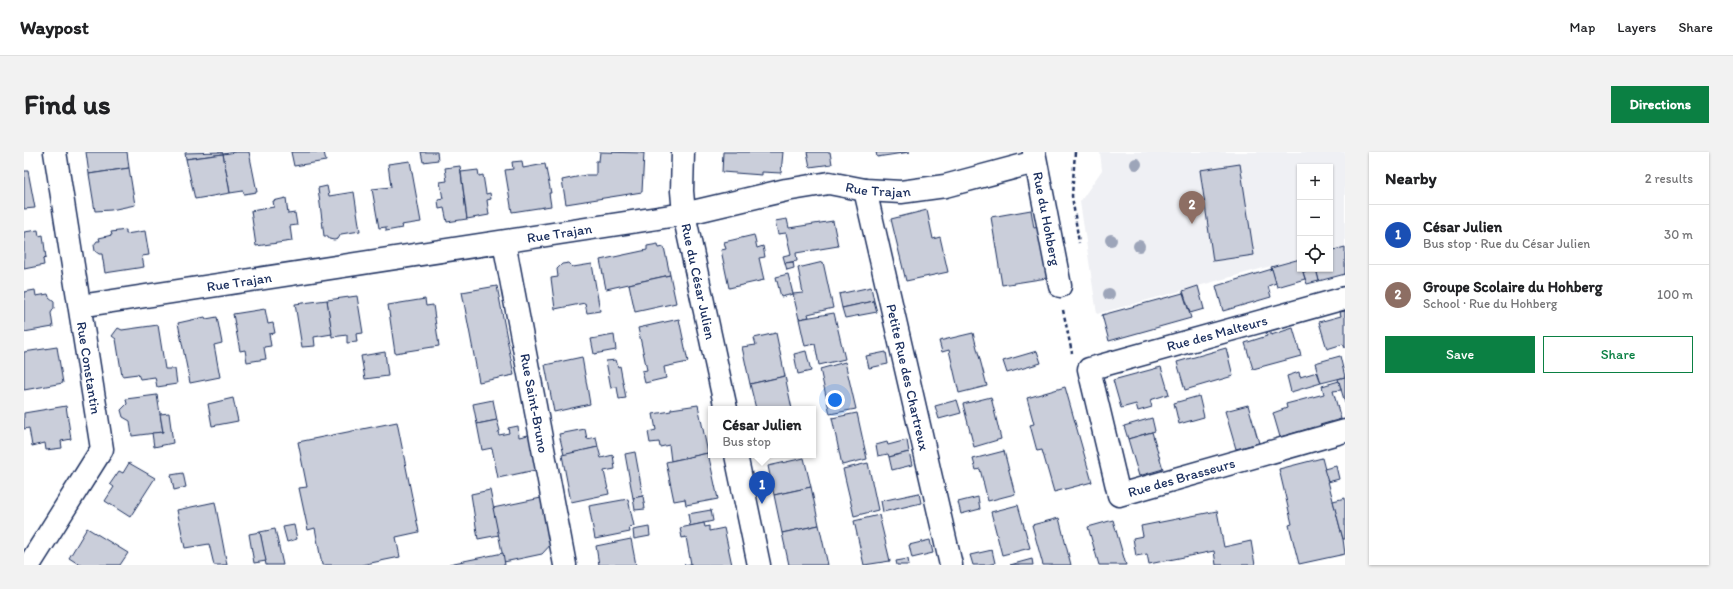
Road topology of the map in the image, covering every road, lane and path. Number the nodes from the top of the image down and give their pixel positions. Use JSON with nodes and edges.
{"nodes":[{"id":1,"x":55,"y":152,"type":"edge"},
{"id":2,"x":683,"y":152,"type":"edge"},
{"id":3,"x":1034,"y":157,"type":"edge"},
{"id":4,"x":865,"y":190,"type":"junction"},
{"id":5,"x":684,"y":214,"type":"junction"},
{"id":6,"x":504,"y":242,"type":"junction"},
{"id":7,"x":1060,"y":286,"type":"joint"},
{"id":8,"x":1345,"y":298,"type":"edge"},
{"id":9,"x":80,"y":306,"type":"junction"},
{"id":10,"x":1089,"y":368,"type":"junction"},
{"id":11,"x":725,"y":406,"type":"edge"},
{"id":12,"x":1345,"y":431,"type":"edge"},
{"id":13,"x":737,"y":458,"type":"edge"},
{"id":14,"x":29,"y":565,"type":"edge"},
{"id":15,"x":565,"y":565,"type":"edge"},
{"id":16,"x":759,"y":565,"type":"edge"},
{"id":17,"x":951,"y":565,"type":"edge"}],
"edges":[{"from":1,"to":9,"type":"street","name":"Rue Constantin"},
{"from":2,"to":5,"type":"street","name":"Rue du César Julien"},
{"from":3,"to":4,"type":"street","name":"Rue Trajan"},
{"from":3,"to":7,"type":"street","name":"Rue du Hohberg"},
{"from":4,"to":5,"type":"street","name":"Rue Trajan"},
{"from":4,"to":17,"type":"street","name":"Petite Rue des Chartreux"},
{"from":5,"to":6,"type":"street","name":"Rue Trajan"},
{"from":5,"to":11,"type":"street","name":"Rue du César Julien"},
{"from":6,"to":9,"type":"street","name":"Rue Trajan"},
{"from":6,"to":15,"type":"street","name":"Rue Saint-Bruno"},
{"from":7,"to":10,"type":"path"},
{"from":8,"to":10,"type":"street","name":"Rue des Malteurs"},
{"from":9,"to":14,"type":"street","name":"Rue Constantin"},
{"from":10,"to":12,"type":"street","name":"Rue des Brasseurs"},
{"from":13,"to":16,"type":"street"}]}
